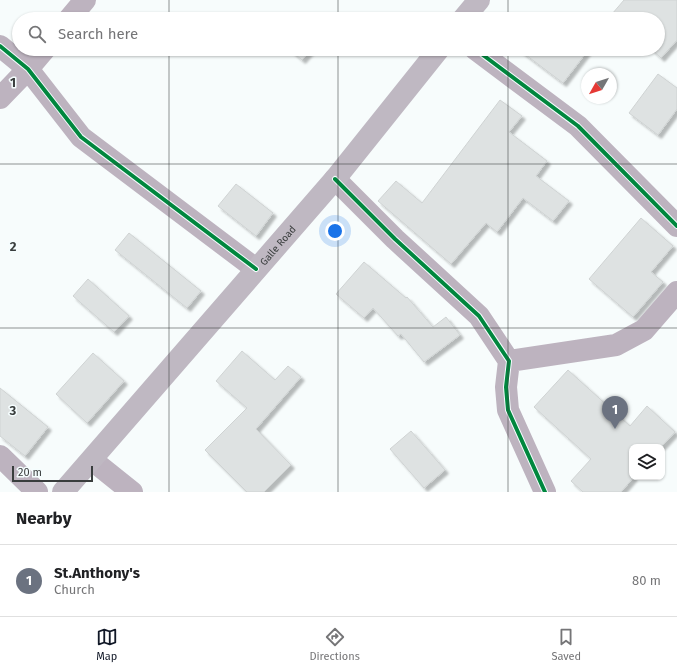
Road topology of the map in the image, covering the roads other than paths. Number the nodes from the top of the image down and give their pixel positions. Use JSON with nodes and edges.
{"nodes":[{"id":1,"x":84,"y":0,"type":"edge"},
{"id":2,"x":479,"y":0,"type":"edge"},
{"id":3,"x":75,"y":12,"type":"edge"},
{"id":4,"x":469,"y":12,"type":"edge"},
{"id":5,"x":0,"y":46,"type":"edge"},
{"id":6,"x":12,"y":56,"type":"edge"},
{"id":7,"x":12,"y":56,"type":"edge"},
{"id":8,"x":39,"y":56,"type":"edge"},
{"id":9,"x":433,"y":56,"type":"edge"},
{"id":10,"x":484,"y":56,"type":"edge"},
{"id":11,"x":28,"y":69,"type":"junction"},
{"id":12,"x":0,"y":98,"type":"edge"},
{"id":13,"x":334,"y":179,"type":"junction"},
{"id":14,"x":677,"y":226,"type":"edge"},
{"id":15,"x":256,"y":269,"type":"junction"},
{"id":16,"x":677,"y":292,"type":"edge"},
{"id":17,"x":509,"y":361,"type":"junction"},
{"id":18,"x":0,"y":456,"type":"edge"},
{"id":19,"x":92,"y":460,"type":"junction"},
{"id":20,"x":37,"y":492,"type":"edge"},
{"id":21,"x":63,"y":492,"type":"edge"},
{"id":22,"x":132,"y":492,"type":"edge"},
{"id":23,"x":545,"y":492,"type":"edge"}],
"edges":[{"from":1,"to":3,"type":"street"},
{"from":2,"to":4,"type":"highway"},
{"from":5,"to":6,"type":"street"},
{"from":7,"to":11,"type":"street"},
{"from":8,"to":11,"type":"street"},
{"from":9,"to":13,"type":"highway","name":"Galle Road"},
{"from":10,"to":14,"type":"street"},
{"from":11,"to":12,"type":"street"},
{"from":11,"to":15,"type":"street"},
{"from":13,"to":15,"type":"highway","name":"Galle Road"},
{"from":13,"to":17,"type":"street"},
{"from":15,"to":19,"type":"highway","name":"Galle Road"},
{"from":16,"to":17,"type":"street"},
{"from":17,"to":23,"type":"street"},
{"from":18,"to":20,"type":"street"},
{"from":19,"to":21,"type":"highway","name":"Galle Road"},
{"from":19,"to":22,"type":"street"}]}
